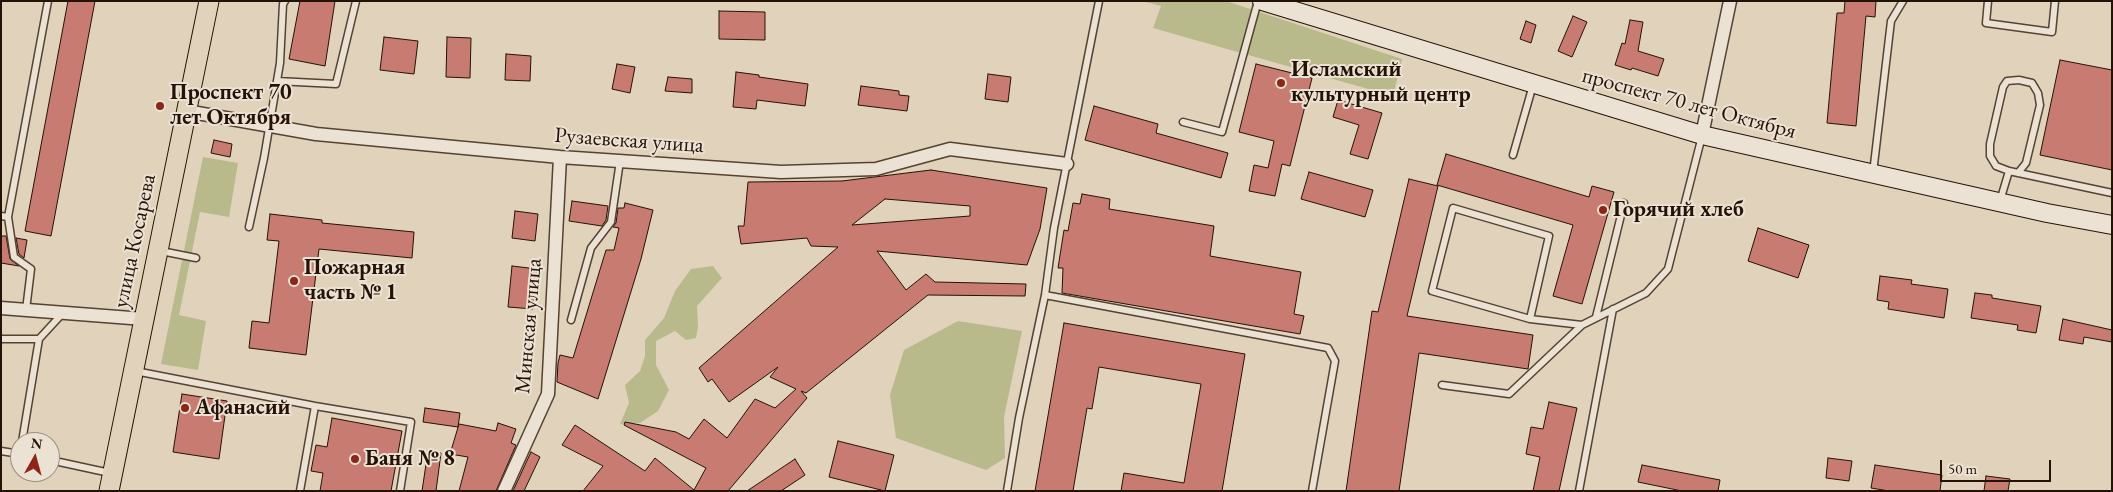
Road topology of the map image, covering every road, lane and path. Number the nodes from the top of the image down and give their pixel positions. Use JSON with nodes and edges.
{"nodes":[{"id":1,"x":48,"y":1,"type":"edge"},
{"id":2,"x":209,"y":1,"type":"edge"},
{"id":3,"x":284,"y":1,"type":"edge"},
{"id":4,"x":356,"y":1,"type":"edge"},
{"id":5,"x":1099,"y":1,"type":"edge"},
{"id":6,"x":1258,"y":1,"type":"edge"},
{"id":7,"x":1262,"y":1,"type":"edge"},
{"id":8,"x":1730,"y":1,"type":"edge"},
{"id":9,"x":1903,"y":1,"type":"edge"},
{"id":10,"x":1988,"y":1,"type":"edge"},
{"id":11,"x":2055,"y":1,"type":"edge"},
{"id":12,"x":277,"y":81,"type":"junction"},
{"id":13,"x":1533,"y":84,"type":"junction"},
{"id":14,"x":186,"y":111,"type":"junction"},
{"id":15,"x":1182,"y":122,"type":"dead end"},
{"id":16,"x":270,"y":126,"type":"junction"},
{"id":17,"x":1702,"y":135,"type":"junction"},
{"id":18,"x":1513,"y":155,"type":"dead end"},
{"id":19,"x":560,"y":157,"type":"junction"},
{"id":20,"x":620,"y":161,"type":"junction"},
{"id":21,"x":1067,"y":164,"type":"junction"},
{"id":22,"x":2009,"y":171,"type":"junction"},
{"id":23,"x":2018,"y":173,"type":"junction"},
{"id":24,"x":1873,"y":174,"type":"junction"},
{"id":25,"x":2112,"y":192,"type":"edge"},
{"id":26,"x":2000,"y":202,"type":"junction"},
{"id":27,"x":1624,"y":203,"type":"dead end"},
{"id":28,"x":5,"y":217,"type":"edge"},
{"id":29,"x":2112,"y":224,"type":"edge"},
{"id":30,"x":249,"y":226,"type":"dead end"},
{"id":31,"x":158,"y":251,"type":"junction"},
{"id":32,"x":196,"y":258,"type":"dead end"},
{"id":33,"x":1044,"y":295,"type":"junction"},
{"id":34,"x":1,"y":308,"type":"edge"},
{"id":35,"x":1613,"y":309,"type":"junction"},
{"id":36,"x":26,"y":310,"type":"junction"},
{"id":37,"x":63,"y":313,"type":"junction"},
{"id":38,"x":1596,"y":317,"type":"junction"},
{"id":39,"x":144,"y":319,"type":"junction"},
{"id":40,"x":572,"y":320,"type":"dead end"},
{"id":41,"x":1530,"y":320,"type":"junction"},
{"id":42,"x":1582,"y":324,"type":"junction"},
{"id":43,"x":1,"y":339,"type":"edge"},
{"id":44,"x":39,"y":340,"type":"junction"},
{"id":45,"x":133,"y":370,"type":"junction"},
{"id":46,"x":1442,"y":384,"type":"dead end"},
{"id":47,"x":315,"y":406,"type":"junction"},
{"id":48,"x":24,"y":432,"type":"edge"},
{"id":49,"x":60,"y":464,"type":"edge"},
{"id":50,"x":111,"y":482,"type":"edge"},
{"id":51,"x":300,"y":491,"type":"edge"},
{"id":52,"x":400,"y":491,"type":"edge"},
{"id":53,"x":504,"y":491,"type":"edge"},
{"id":54,"x":1007,"y":491,"type":"edge"},
{"id":55,"x":1312,"y":491,"type":"edge"},
{"id":56,"x":1579,"y":491,"type":"edge"}],
"edges":[{"from":1,"to":28,"type":"lane"},
{"from":2,"to":14,"type":"main road","name":"улица Косарева"},
{"from":3,"to":12,"type":"lane"},
{"from":4,"to":12,"type":"lane"},
{"from":5,"to":21,"type":"lane"},
{"from":6,"to":15,"type":"lane"},
{"from":7,"to":13,"type":"main road","name":"проспект 70 лет Октября"},
{"from":8,"to":17,"type":"street"},
{"from":9,"to":24,"type":"lane"},
{"from":10,"to":11,"type":"lane"},
{"from":12,"to":16,"type":"lane"},
{"from":13,"to":17,"type":"main road","name":"проспект 70 лет Октября"},
{"from":13,"to":18,"type":"lane"},
{"from":14,"to":16,"type":"street","name":"Рузаевская улица"},
{"from":14,"to":31,"type":"main road","name":"улица Косарева"},
{"from":16,"to":19,"type":"street","name":"Рузаевская улица"},
{"from":16,"to":30,"type":"lane"},
{"from":17,"to":24,"type":"main road","name":"проспект 70 лет Октября"},
{"from":17,"to":35,"type":"lane"},
{"from":19,"to":20,"type":"street","name":"Рузаевская улица"},
{"from":19,"to":53,"type":"street","name":"Минская улица"},
{"from":20,"to":21,"type":"street","name":"Рузаевская улица"},
{"from":20,"to":40,"type":"lane"},
{"from":21,"to":33,"type":"lane"},
{"from":22,"to":23,"type":"lane"},
{"from":22,"to":23,"type":"lane"},
{"from":22,"to":26,"type":"lane"},
{"from":23,"to":25,"type":"lane"},
{"from":24,"to":26,"type":"main road","name":"проспект 70 лет Октября"},
{"from":26,"to":29,"type":"main road","name":"проспект 70 лет Октября"},
{"from":27,"to":38,"type":"lane"},
{"from":28,"to":36,"type":"lane"},
{"from":31,"to":32,"type":"lane"},
{"from":31,"to":39,"type":"main road","name":"улица Косарева"},
{"from":33,"to":54,"type":"lane"},
{"from":33,"to":55,"type":"lane"},
{"from":34,"to":36,"type":"street"},
{"from":35,"to":38,"type":"lane"},
{"from":35,"to":56,"type":"lane"},
{"from":36,"to":37,"type":"street"},
{"from":37,"to":39,"type":"street"},
{"from":37,"to":44,"type":"lane"},
{"from":38,"to":42,"type":"lane"},
{"from":39,"to":45,"type":"main road","name":"улица Косарева"},
{"from":41,"to":41,"type":"lane"},
{"from":41,"to":42,"type":"lane"},
{"from":42,"to":46,"type":"lane"},
{"from":43,"to":44,"type":"lane"},
{"from":44,"to":48,"type":"lane"},
{"from":45,"to":47,"type":"lane"},
{"from":45,"to":50,"type":"main road","name":"улица Косарева"},
{"from":47,"to":51,"type":"lane"},
{"from":47,"to":52,"type":"lane"},
{"from":49,"to":50,"type":"lane"}]}
